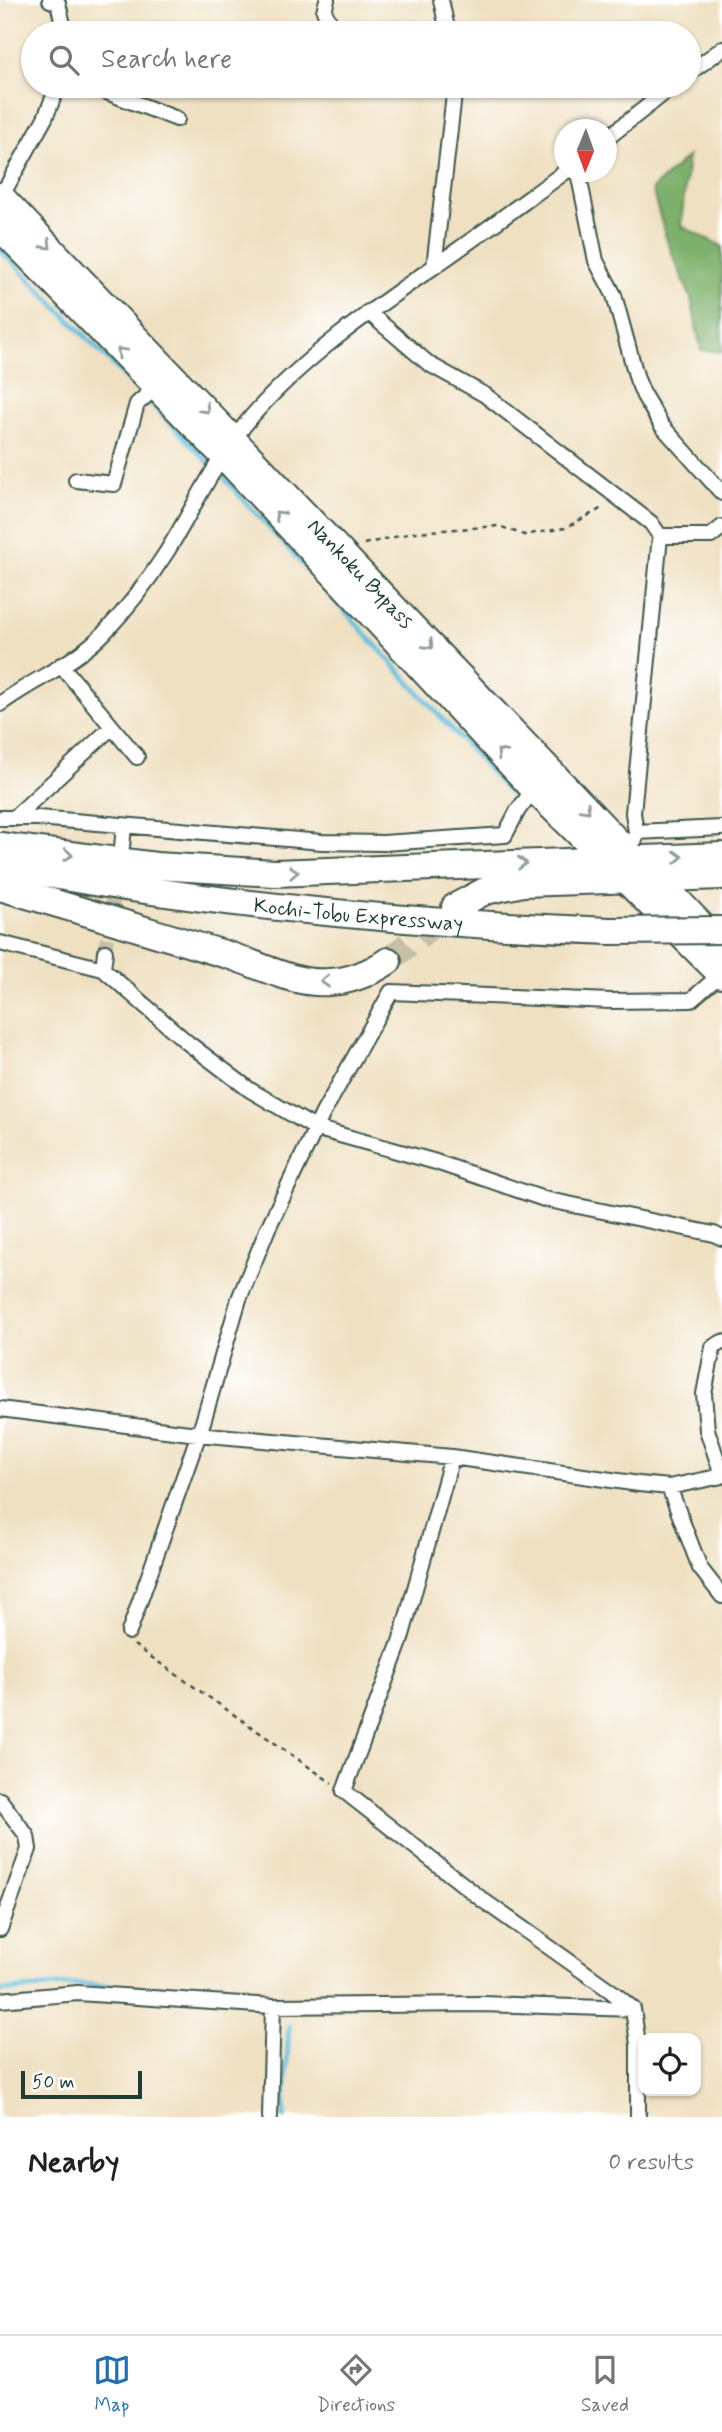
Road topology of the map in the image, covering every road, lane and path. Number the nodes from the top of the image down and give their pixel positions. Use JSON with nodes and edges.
{"nodes":[{"id":1,"x":50,"y":0,"type":"edge"},
{"id":2,"x":327,"y":0,"type":"edge"},
{"id":3,"x":441,"y":0,"type":"edge"},
{"id":4,"x":62,"y":21,"type":"edge"},
{"id":5,"x":329,"y":21,"type":"edge"},
{"id":6,"x":445,"y":21,"type":"edge"},
{"id":7,"x":722,"y":49,"type":"edge"},
{"id":8,"x":701,"y":64,"type":"edge"},
{"id":9,"x":53,"y":98,"type":"edge"},
{"id":10,"x":122,"y":98,"type":"edge"},
{"id":11,"x":454,"y":98,"type":"edge"},
{"id":12,"x":658,"y":98,"type":"edge"},
{"id":13,"x":177,"y":119,"type":"dead end"},
{"id":14,"x":617,"y":131,"type":"edge"},
{"id":15,"x":554,"y":180,"type":"edge"},
{"id":16,"x":580,"y":182,"type":"edge"},
{"id":17,"x":0,"y":196,"type":"edge"},
{"id":18,"x":0,"y":227,"type":"edge"},
{"id":19,"x":434,"y":267,"type":"junction"},
{"id":20,"x":368,"y":312,"type":"junction"},
{"id":21,"x":156,"y":387,"type":"junction"},
{"id":22,"x":222,"y":458,"type":"junction"},
{"id":23,"x":76,"y":480,"type":"dead end"},
{"id":24,"x":722,"y":493,"type":"edge"},
{"id":25,"x":619,"y":498,"type":"junction"},
{"id":26,"x":722,"y":527,"type":"edge"},
{"id":27,"x":660,"y":536,"type":"junction"},
{"id":28,"x":339,"y":550,"type":"junction"},
{"id":29,"x":61,"y":666,"type":"junction"},
{"id":30,"x":0,"y":704,"type":"edge"},
{"id":31,"x":112,"y":727,"type":"junction"},
{"id":32,"x":137,"y":757,"type":"dead end"},
{"id":33,"x":534,"y":789,"type":"junction"},
{"id":34,"x":7,"y":818,"type":"edge"},
{"id":35,"x":124,"y":826,"type":"junction"},
{"id":36,"x":722,"y":828,"type":"edge"},
{"id":37,"x":636,"y":832,"type":"junction"},
{"id":38,"x":0,"y":846,"type":"edge"},
{"id":39,"x":122,"y":847,"type":"dead end"},
{"id":40,"x":722,"y":856,"type":"edge"},
{"id":41,"x":604,"y":860,"type":"junction"},
{"id":42,"x":0,"y":864,"type":"edge"},
{"id":43,"x":629,"y":869,"type":"junction"},
{"id":44,"x":722,"y":876,"type":"edge"},
{"id":45,"x":656,"y":878,"type":"junction"},
{"id":46,"x":0,"y":887,"type":"edge"},
{"id":47,"x":455,"y":906,"type":"tunnel mouth"},
{"id":48,"x":722,"y":930,"type":"edge"},
{"id":49,"x":0,"y":943,"type":"edge"},
{"id":50,"x":722,"y":947,"type":"edge"},
{"id":51,"x":105,"y":952,"type":"tunnel mouth"},
{"id":52,"x":388,"y":961,"type":"tunnel mouth"},
{"id":53,"x":103,"y":969,"type":"junction"},
{"id":54,"x":721,"y":974,"type":"edge"},
{"id":55,"x":315,"y":1128,"type":"junction"},
{"id":56,"x":722,"y":1238,"type":"edge"},
{"id":57,"x":722,"y":1342,"type":"edge"},
{"id":58,"x":0,"y":1409,"type":"edge"},
{"id":59,"x":197,"y":1434,"type":"junction"},
{"id":60,"x":452,"y":1457,"type":"junction"},
{"id":61,"x":722,"y":1475,"type":"edge"},
{"id":62,"x":669,"y":1487,"type":"junction"},
{"id":63,"x":722,"y":1596,"type":"edge"},
{"id":64,"x":129,"y":1632,"type":"joint"},
{"id":65,"x":344,"y":1791,"type":"junction"},
{"id":66,"x":0,"y":1800,"type":"edge"},
{"id":67,"x":0,"y":1929,"type":"edge"},
{"id":68,"x":0,"y":2000,"type":"edge"},
{"id":69,"x":273,"y":2006,"type":"junction"},
{"id":70,"x":632,"y":2009,"type":"junction"},
{"id":71,"x":270,"y":2117,"type":"edge"},
{"id":72,"x":638,"y":2117,"type":"edge"}],
"edges":[{"from":1,"to":4,"type":"street"},
{"from":2,"to":5,"type":"street"},
{"from":3,"to":6,"type":"street"},
{"from":7,"to":8,"type":"street"},
{"from":9,"to":17,"type":"street"},
{"from":10,"to":13,"type":"street"},
{"from":11,"to":19,"type":"street"},
{"from":12,"to":14,"type":"street"},
{"from":15,"to":19,"type":"street"},
{"from":16,"to":24,"type":"street"},
{"from":17,"to":22,"type":"highway","name":"Nankoku Bypass","one_way":true},
{"from":21,"to":18,"type":"highway","name":"Nankoku Bypass","one_way":true},
{"from":19,"to":20,"type":"street"},
{"from":20,"to":22,"type":"street"},
{"from":20,"to":25,"type":"street"},
{"from":21,"to":22,"type":"highway","name":"Nankoku Bypass"},
{"from":21,"to":23,"type":"street"},
{"from":22,"to":28,"type":"highway","name":"Nankoku Bypass"},
{"from":22,"to":29,"type":"street"},
{"from":33,"to":22,"type":"highway","name":"Nankoku Bypass","one_way":true},
{"from":25,"to":27,"type":"street"},
{"from":25,"to":28,"type":"path"},
{"from":26,"to":27,"type":"street"},
{"from":27,"to":37,"type":"street"},
{"from":28,"to":43,"type":"highway","name":"Nankoku Bypass","one_way":true},
{"from":29,"to":30,"type":"street"},
{"from":29,"to":31,"type":"street"},
{"from":31,"to":32,"type":"street"},
{"from":31,"to":34,"type":"street"},
{"from":33,"to":35,"type":"street"},
{"from":33,"to":41,"type":"highway","name":"Nankoku Bypass"},
{"from":34,"to":35,"type":"street"},
{"from":35,"to":39,"type":"street"},
{"from":36,"to":37,"type":"street"},
{"from":37,"to":43,"type":"street"},
{"from":38,"to":41,"type":"highway","one_way":true},
{"from":43,"to":40,"type":"highway","one_way":true},
{"from":41,"to":43,"type":"highway"},
{"from":42,"to":48,"type":"highway","name":"Kochi-Tobu Expressway","bridge":true},
{"from":43,"to":45,"type":"highway","name":"Nankoku Bypass"},
{"from":43,"to":47,"type":"highway"},
{"from":43,"to":54,"type":"highway","name":"Nankoku Bypass"},
{"from":44,"to":45,"type":"highway"},
{"from":45,"to":50,"type":"highway","name":"Nankoku Bypass"},
{"from":52,"to":46,"type":"highway","one_way":true},
{"from":49,"to":53,"type":"street"},
{"from":51,"to":53,"type":"street"},
{"from":53,"to":55,"type":"street"},
{"from":54,"to":55,"type":"street"},
{"from":55,"to":56,"type":"street"},
{"from":55,"to":59,"type":"street"},
{"from":57,"to":61,"type":"street"},
{"from":58,"to":59,"type":"street"},
{"from":59,"to":60,"type":"street"},
{"from":59,"to":64,"type":"street"},
{"from":60,"to":62,"type":"street"},
{"from":60,"to":65,"type":"street"},
{"from":61,"to":62,"type":"street"},
{"from":62,"to":63,"type":"street"},
{"from":64,"to":65,"type":"path"},
{"from":65,"to":70,"type":"street"},
{"from":66,"to":67,"type":"street"},
{"from":68,"to":69,"type":"street"},
{"from":69,"to":70,"type":"street"},
{"from":69,"to":71,"type":"street"},
{"from":70,"to":72,"type":"street"}]}
